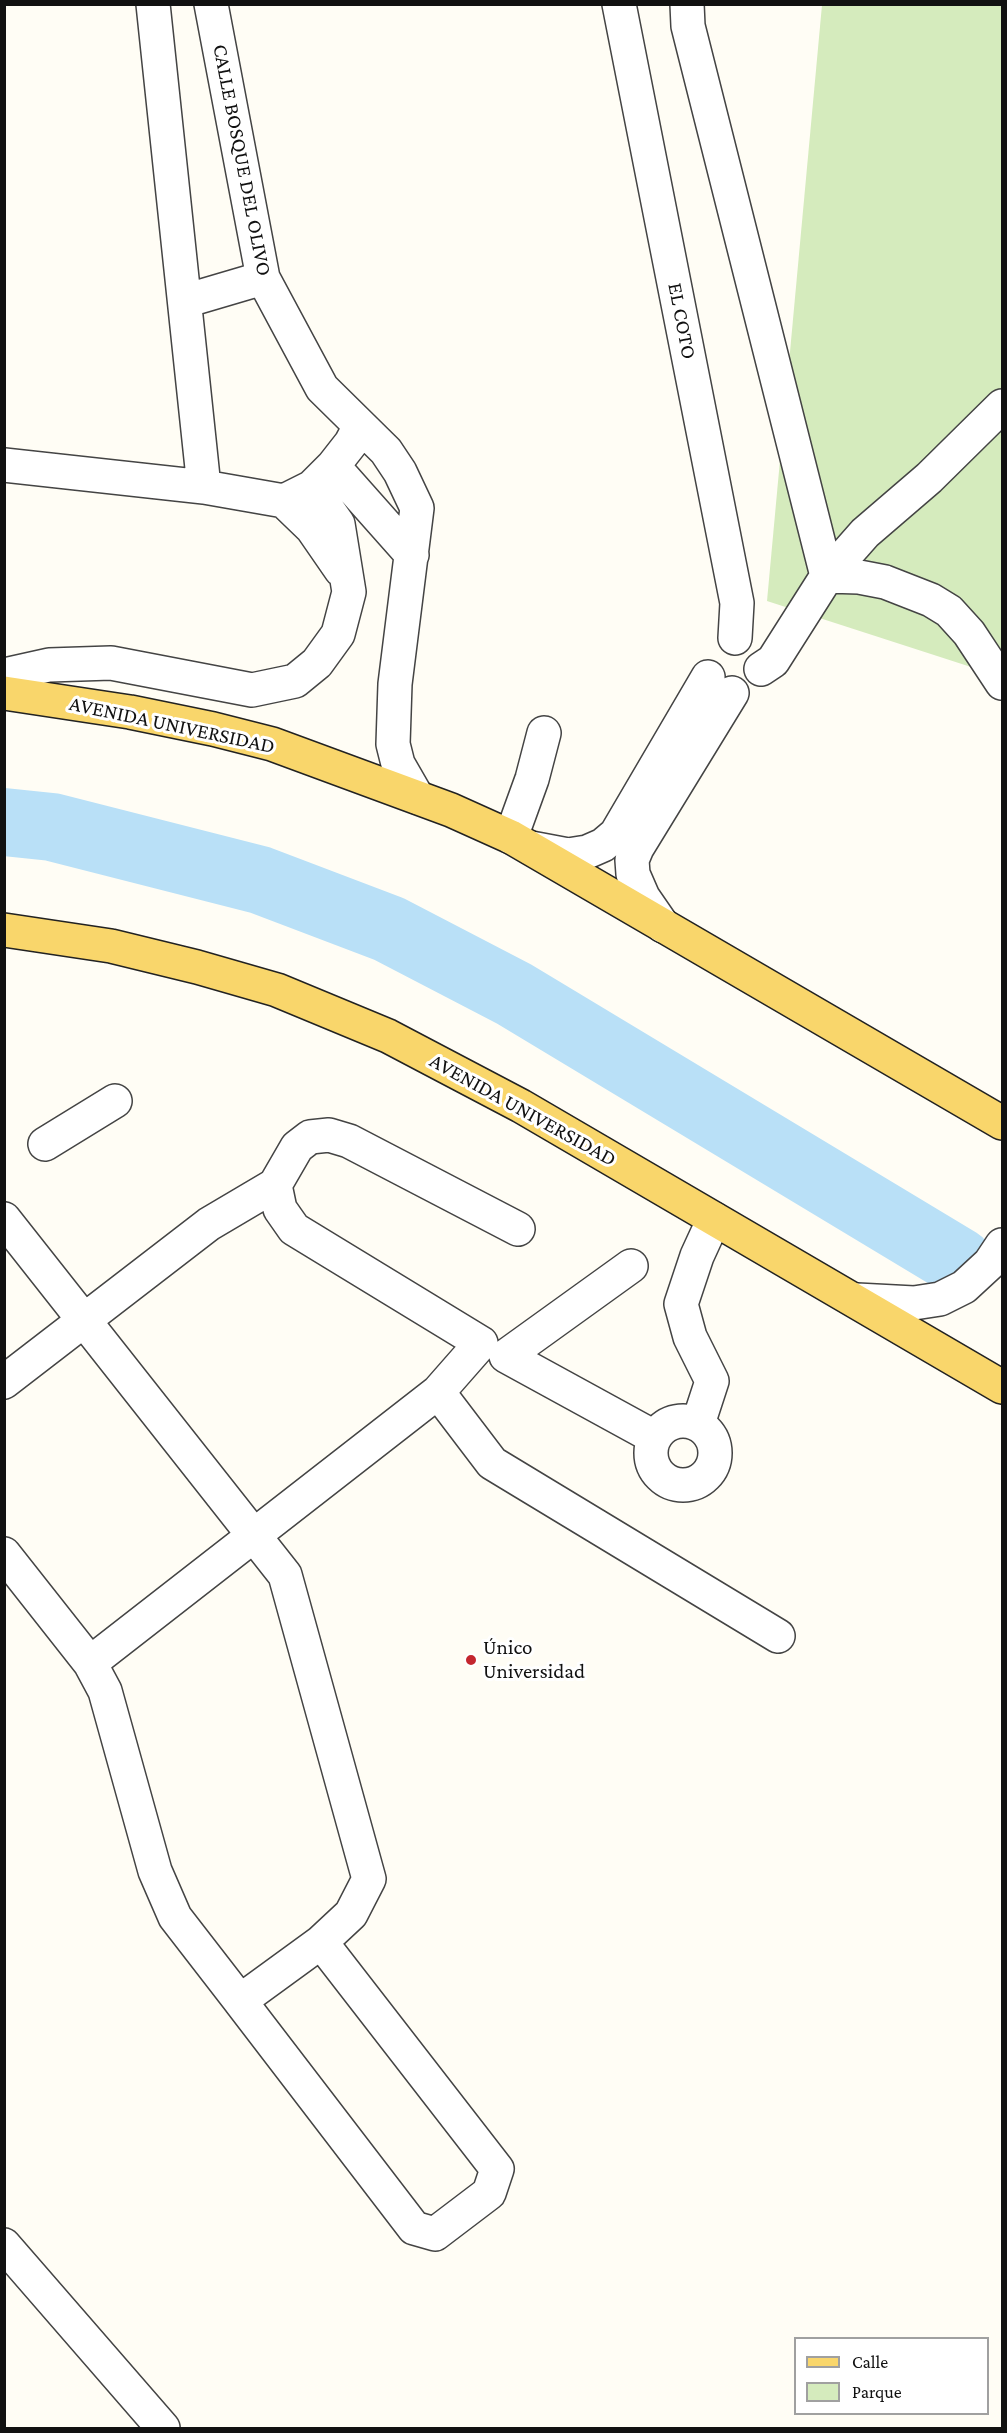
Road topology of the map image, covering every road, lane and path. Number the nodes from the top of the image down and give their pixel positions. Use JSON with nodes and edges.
{"nodes":[{"id":1,"x":153,"y":4,"type":"edge"},
{"id":2,"x":212,"y":4,"type":"edge"},
{"id":3,"x":619,"y":4,"type":"edge"},
{"id":4,"x":687,"y":4,"type":"edge"},
{"id":5,"x":263,"y":278,"type":"junction"},
{"id":6,"x":185,"y":302,"type":"junction"},
{"id":7,"x":1002,"y":406,"type":"edge"},
{"id":8,"x":328,"y":464,"type":"junction"},
{"id":9,"x":4,"y":465,"type":"edge"},
{"id":10,"x":204,"y":487,"type":"junction"},
{"id":11,"x":827,"y":576,"type":"junction"},
{"id":12,"x":735,"y":638,"type":"junction"},
{"id":13,"x":761,"y":669,"type":"junction"},
{"id":14,"x":4,"y":675,"type":"edge"},
{"id":15,"x":1002,"y":683,"type":"edge"},
{"id":16,"x":720,"y":685,"type":"junction"},
{"id":17,"x":4,"y":693,"type":"edge"},
{"id":18,"x":544,"y":733,"type":"dead end"},
{"id":19,"x":417,"y":797,"type":"junction"},
{"id":20,"x":520,"y":842,"type":"junction"},
{"id":21,"x":663,"y":926,"type":"junction"},
{"id":22,"x":4,"y":930,"type":"edge"},
{"id":23,"x":115,"y":1101,"type":"dead end"},
{"id":24,"x":997,"y":1124,"type":"edge"},
{"id":25,"x":45,"y":1144,"type":"dead end"},
{"id":26,"x":275,"y":1185,"type":"junction"},
{"id":27,"x":714,"y":1219,"type":"junction"},
{"id":28,"x":4,"y":1220,"type":"edge"},
{"id":29,"x":518,"y":1229,"type":"dead end"},
{"id":30,"x":1002,"y":1245,"type":"edge"},
{"id":31,"x":632,"y":1266,"type":"dead end"},
{"id":32,"x":857,"y":1300,"type":"junction"},
{"id":33,"x":84,"y":1321,"type":"junction"},
{"id":34,"x":4,"y":1382,"type":"edge"},
{"id":35,"x":1002,"y":1386,"type":"edge"},
{"id":36,"x":438,"y":1392,"type":"junction"},
{"id":37,"x":698,"y":1424,"type":"junction"},
{"id":38,"x":654,"y":1437,"type":"junction"},
{"id":39,"x":253,"y":1536,"type":"junction"},
{"id":40,"x":4,"y":1554,"type":"edge"},
{"id":41,"x":778,"y":1636,"type":"dead end"},
{"id":42,"x":90,"y":1663,"type":"junction"},
{"id":43,"x":321,"y":1942,"type":"junction"},
{"id":44,"x":240,"y":2001,"type":"junction"},
{"id":45,"x":4,"y":2245,"type":"edge"},
{"id":46,"x":163,"y":2428,"type":"edge"}],
"edges":[{"from":1,"to":6,"type":"street"},
{"from":2,"to":5,"type":"street","name":"CALLE BOSQUE DEL OLIVO"},
{"from":3,"to":12,"type":"street","name":"EL COTO"},
{"from":4,"to":11,"type":"street"},
{"from":5,"to":6,"type":"street"},
{"from":5,"to":8,"type":"street","name":"CALLE BOSQUE DEL OLIVO"},
{"from":6,"to":10,"type":"street"},
{"from":7,"to":11,"type":"street"},
{"from":8,"to":10,"type":"street"},
{"from":8,"to":14,"type":"street","name":"CALLE BOSQUE DEL OLIVO"},
{"from":8,"to":19,"type":"street","name":"CALLE BOSQUE DEL OLIVO"},
{"from":9,"to":10,"type":"street"},
{"from":11,"to":13,"type":"street"},
{"from":11,"to":15,"type":"street"},
{"from":12,"to":13,"type":"street"},
{"from":12,"to":16,"type":"street"},
{"from":13,"to":16,"type":"street"},
{"from":16,"to":20,"type":"street"},
{"from":16,"to":21,"type":"street"},
{"from":17,"to":19,"type":"main road","name":"AVENIDA UNIVERSIDAD"},
{"from":18,"to":20,"type":"street"},
{"from":19,"to":20,"type":"main road","name":"AVENIDA UNIVERSIDAD"},
{"from":20,"to":21,"type":"main road","name":"AVENIDA UNIVERSIDAD"},
{"from":21,"to":24,"type":"main road","name":"AVENIDA UNIVERSIDAD"},
{"from":22,"to":27,"type":"main road","name":"AVENIDA UNIVERSIDAD"},
{"from":23,"to":25,"type":"street"},
{"from":26,"to":29,"type":"street"},
{"from":26,"to":33,"type":"street"},
{"from":26,"to":36,"type":"street"},
{"from":27,"to":32,"type":"main road","name":"AVENIDA UNIVERSIDAD"},
{"from":27,"to":37,"type":"street"},
{"from":28,"to":33,"type":"street"},
{"from":30,"to":32,"type":"street"},
{"from":31,"to":38,"type":"street"},
{"from":32,"to":35,"type":"main road","name":"AVENIDA UNIVERSIDAD"},
{"from":33,"to":34,"type":"street"},
{"from":33,"to":39,"type":"street"},
{"from":36,"to":39,"type":"street"},
{"from":36,"to":41,"type":"street"},
{"from":37,"to":38,"type":"street"},
{"from":37,"to":38,"type":"street"},
{"from":39,"to":42,"type":"street"},
{"from":39,"to":43,"type":"street"},
{"from":40,"to":42,"type":"street"},
{"from":42,"to":44,"type":"street"},
{"from":43,"to":44,"type":"street"},
{"from":43,"to":44,"type":"street"},
{"from":45,"to":46,"type":"street"}]}
